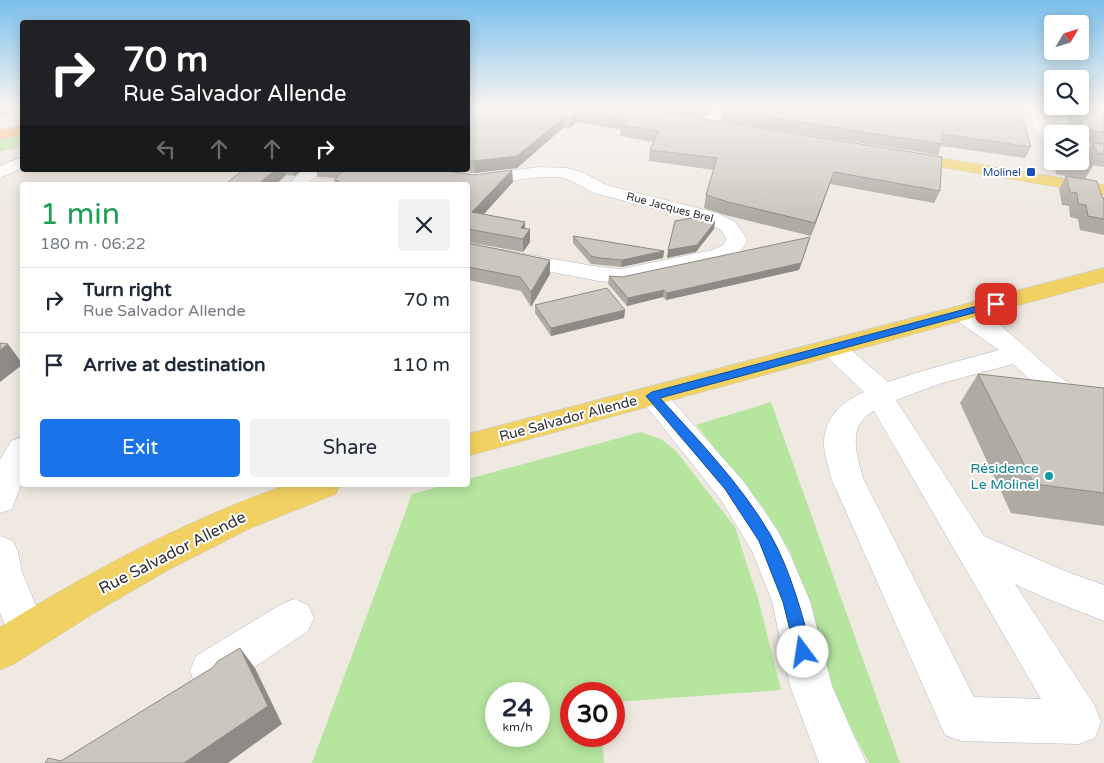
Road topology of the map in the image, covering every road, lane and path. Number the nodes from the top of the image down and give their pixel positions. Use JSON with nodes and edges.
{"nodes":[{"id":1,"x":1089,"y":148,"type":"edge"},
{"id":2,"x":1104,"y":150,"type":"edge"},
{"id":3,"x":20,"y":154,"type":"edge"},
{"id":4,"x":894,"y":155,"type":"edge"},
{"id":5,"x":0,"y":158,"type":"edge"},
{"id":6,"x":20,"y":163,"type":"edge"},
{"id":7,"x":311,"y":172,"type":"edge"},
{"id":8,"x":421,"y":172,"type":"edge"},
{"id":9,"x":0,"y":173,"type":"edge"},
{"id":10,"x":300,"y":182,"type":"edge"},
{"id":11,"x":1104,"y":189,"type":"edge"},
{"id":12,"x":470,"y":250,"type":"edge"},
{"id":13,"x":1104,"y":274,"type":"edge"},
{"id":14,"x":962,"y":313,"type":"junction"},
{"id":15,"x":833,"y":348,"type":"junction"},
{"id":16,"x":1017,"y":354,"type":"junction"},
{"id":17,"x":950,"y":371,"type":"junction"},
{"id":18,"x":990,"y":388,"type":"edge"},
{"id":19,"x":1027,"y":394,"type":"edge"},
{"id":20,"x":882,"y":395,"type":"junction"},
{"id":21,"x":652,"y":396,"type":"junction"},
{"id":22,"x":1075,"y":398,"type":"junction"},
{"id":23,"x":1104,"y":402,"type":"edge"},
{"id":24,"x":470,"y":444,"type":"edge"},
{"id":25,"x":20,"y":453,"type":"edge"},
{"id":26,"x":319,"y":487,"type":"edge"},
{"id":27,"x":1,"y":489,"type":"edge"},
{"id":28,"x":970,"y":546,"type":"junction"},
{"id":29,"x":0,"y":552,"type":"edge"},
{"id":30,"x":1104,"y":603,"type":"edge"},
{"id":31,"x":294,"y":618,"type":"dead end"},
{"id":32,"x":13,"y":641,"type":"edge"},
{"id":33,"x":179,"y":691,"type":"edge"},
{"id":34,"x":843,"y":763,"type":"edge"}],
"edges":[{"from":1,"to":2,"type":"street"},
{"from":3,"to":5,"type":"street"},
{"from":4,"to":11,"type":"main road"},
{"from":6,"to":9,"type":"street"},
{"from":7,"to":10,"type":"street"},
{"from":8,"to":12,"type":"street","name":"Rue Jacques Brel"},
{"from":13,"to":14,"type":"main road","name":"Rue Salvador Allende"},
{"from":14,"to":15,"type":"main road","name":"Rue Salvador Allende"},
{"from":14,"to":16,"type":"street"},
{"from":15,"to":20,"type":"street"},
{"from":15,"to":21,"type":"main road","name":"Rue Salvador Allende"},
{"from":16,"to":17,"type":"street"},
{"from":16,"to":22,"type":"street"},
{"from":17,"to":18,"type":"street"},
{"from":17,"to":20,"type":"street"},
{"from":19,"to":22,"type":"street"},
{"from":20,"to":28,"type":"street"},
{"from":20,"to":28,"type":"street"},
{"from":21,"to":24,"type":"main road","name":"Rue Salvador Allende"},
{"from":21,"to":34,"type":"street"},
{"from":22,"to":23,"type":"street"},
{"from":25,"to":27,"type":"street"},
{"from":26,"to":32,"type":"main road","name":"Rue Salvador Allende"},
{"from":28,"to":30,"type":"street"},
{"from":29,"to":32,"type":"street"},
{"from":31,"to":33,"type":"street"}]}
